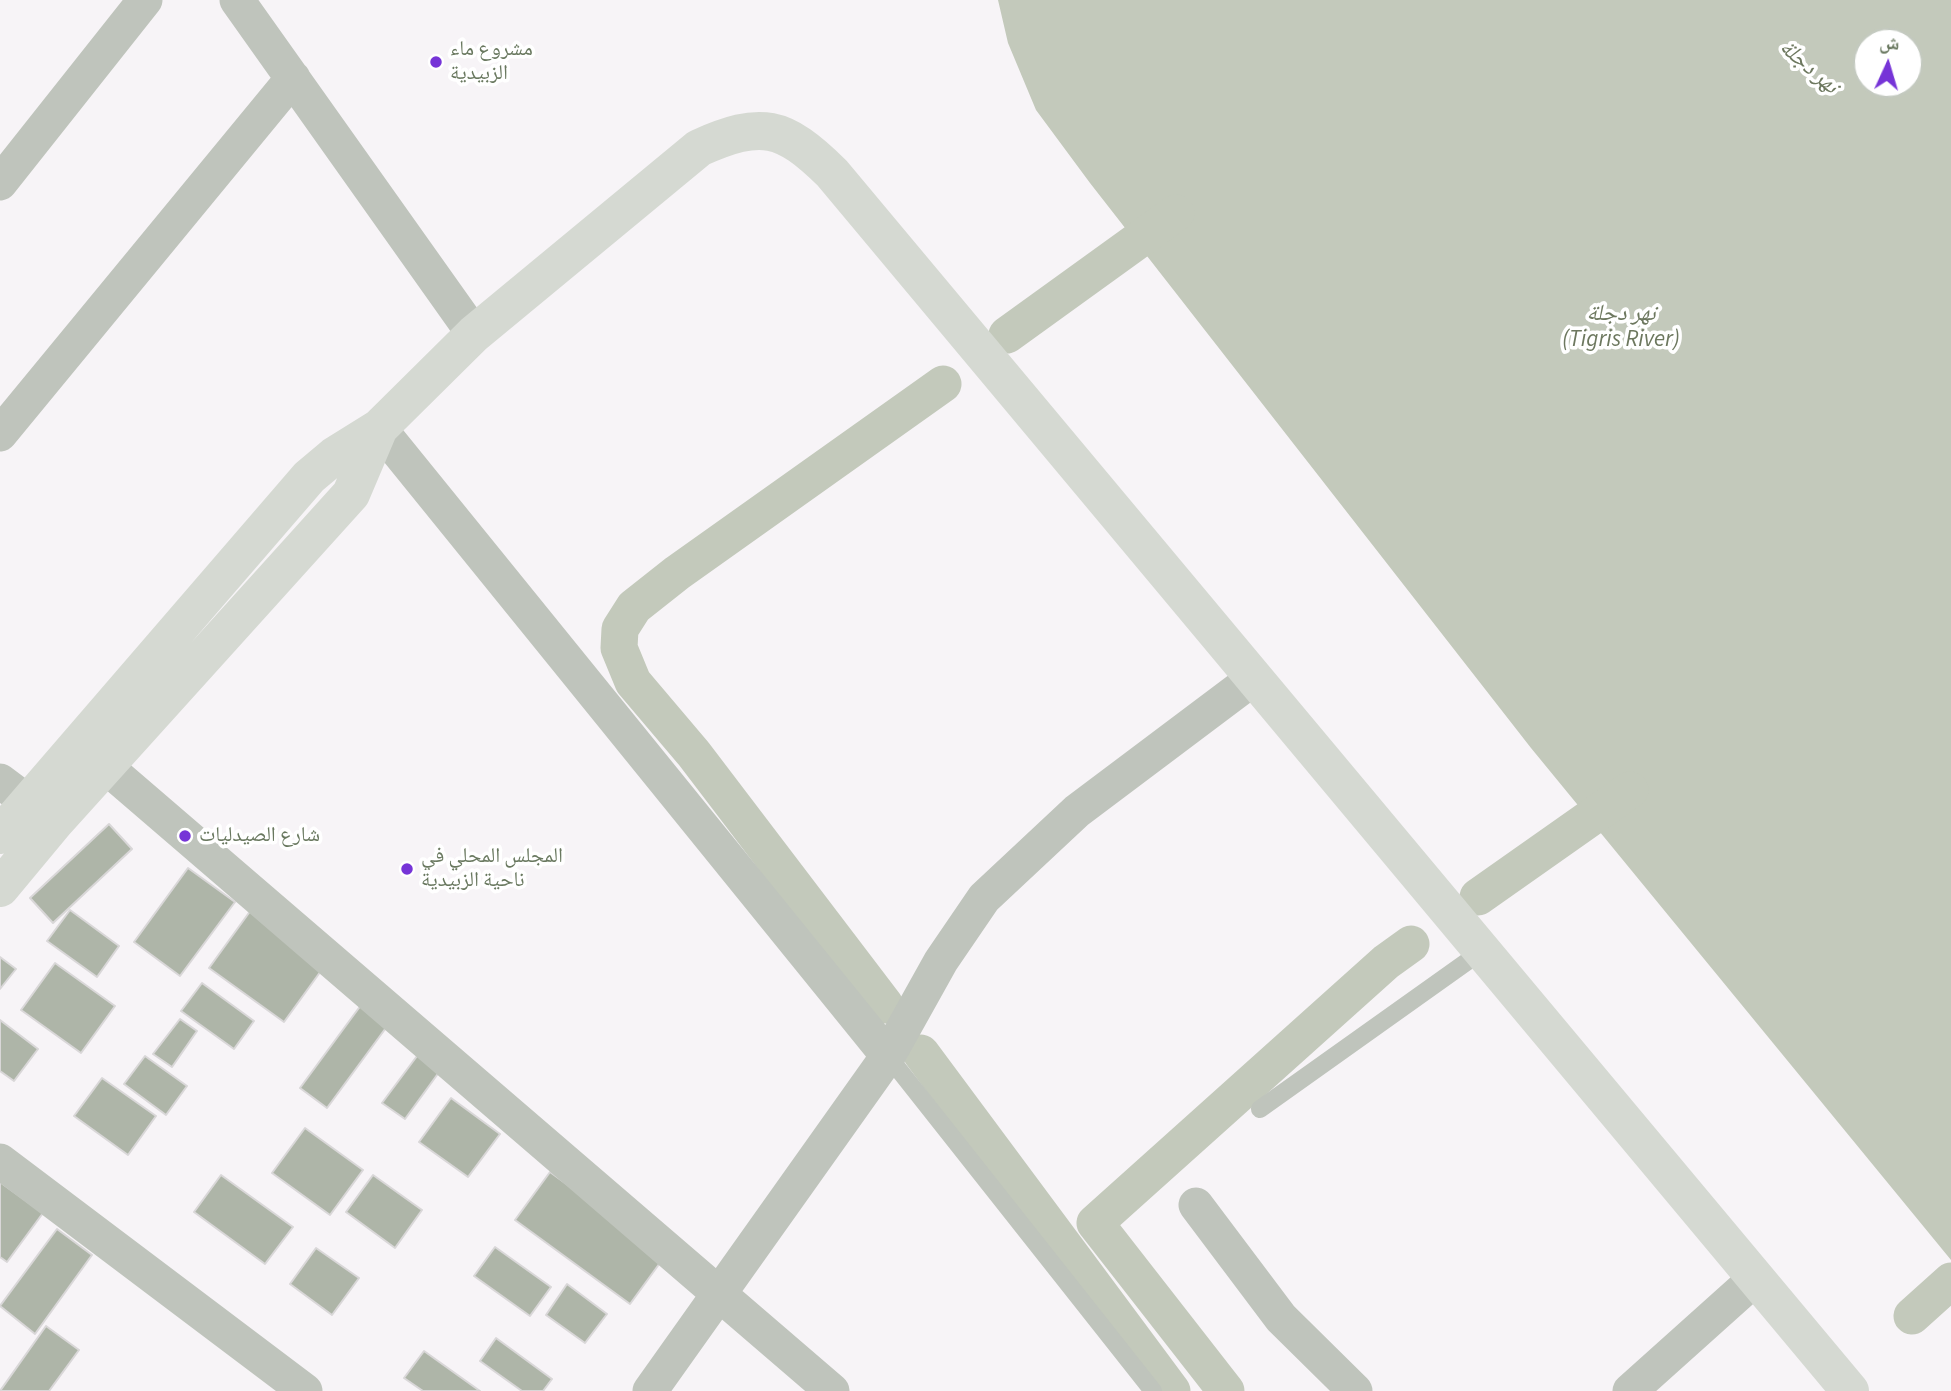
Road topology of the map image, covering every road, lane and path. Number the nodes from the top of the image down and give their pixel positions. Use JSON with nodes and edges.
{"nodes":[{"id":1,"x":145,"y":0,"type":"edge"},
{"id":2,"x":237,"y":0,"type":"edge"},
{"id":3,"x":293,"y":78,"type":"junction"},
{"id":4,"x":0,"y":183,"type":"edge"},
{"id":5,"x":474,"y":334,"type":"junction"},
{"id":6,"x":379,"y":428,"type":"junction"},
{"id":7,"x":0,"y":434,"type":"edge"},
{"id":8,"x":1254,"y":678,"type":"junction"},
{"id":9,"x":104,"y":766,"type":"junction"},
{"id":10,"x":14,"y":792,"type":"edge"},
{"id":11,"x":0,"y":835,"type":"edge"},
{"id":12,"x":0,"y":888,"type":"edge"},
{"id":13,"x":1482,"y":951,"type":"junction"},
{"id":14,"x":888,"y":1056,"type":"junction"},
{"id":15,"x":1260,"y":1109,"type":"dead end"},
{"id":16,"x":0,"y":1161,"type":"edge"},
{"id":17,"x":1196,"y":1205,"type":"dead end"},
{"id":18,"x":1756,"y":1278,"type":"junction"},
{"id":19,"x":718,"y":1293,"type":"junction"},
{"id":20,"x":1842,"y":1388,"type":"edge"},
{"id":21,"x":305,"y":1391,"type":"edge"},
{"id":22,"x":650,"y":1391,"type":"edge"},
{"id":23,"x":832,"y":1391,"type":"edge"},
{"id":24,"x":1153,"y":1391,"type":"edge"},
{"id":25,"x":1355,"y":1391,"type":"edge"},
{"id":26,"x":1630,"y":1391,"type":"edge"}],
"edges":[{"from":1,"to":4,"type":"street"},
{"from":2,"to":3,"type":"street"},
{"from":3,"to":5,"type":"street"},
{"from":3,"to":7,"type":"street"},
{"from":5,"to":6,"type":"street"},
{"from":5,"to":8,"type":"street"},
{"from":6,"to":9,"type":"street"},
{"from":6,"to":10,"type":"street"},
{"from":6,"to":14,"type":"street"},
{"from":8,"to":13,"type":"street"},
{"from":8,"to":14,"type":"street"},
{"from":9,"to":12,"type":"street"},
{"from":9,"to":19,"type":"street"},
{"from":10,"to":11,"type":"street"},
{"from":13,"to":15,"type":"lane"},
{"from":13,"to":18,"type":"street"},
{"from":14,"to":19,"type":"street"},
{"from":14,"to":24,"type":"lane"},
{"from":16,"to":21,"type":"street"},
{"from":17,"to":25,"type":"street"},
{"from":18,"to":20,"type":"street"},
{"from":18,"to":26,"type":"street"},
{"from":19,"to":22,"type":"street"},
{"from":19,"to":23,"type":"street"}]}
